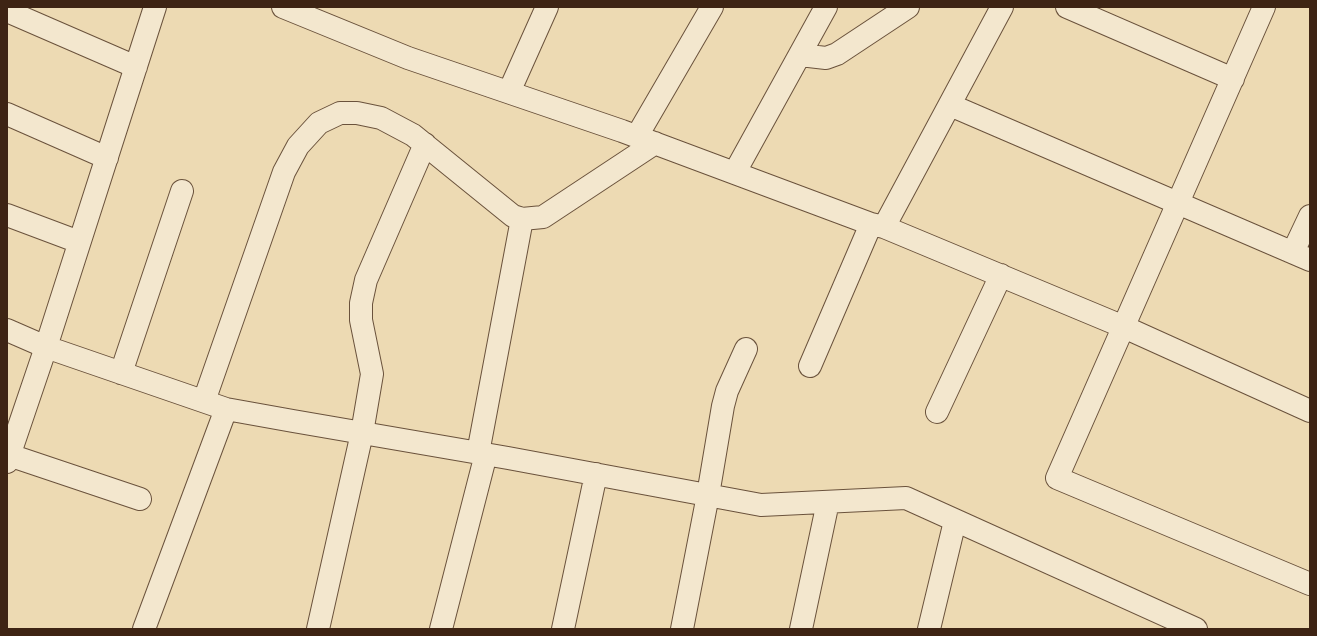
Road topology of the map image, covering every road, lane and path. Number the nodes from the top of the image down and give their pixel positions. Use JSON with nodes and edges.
{"nodes":[{"id":1,"x":155,"y":7,"type":"edge"},
{"id":2,"x":283,"y":7,"type":"edge"},
{"id":3,"x":547,"y":7,"type":"edge"},
{"id":4,"x":712,"y":7,"type":"edge"},
{"id":5,"x":826,"y":7,"type":"edge"},
{"id":6,"x":908,"y":7,"type":"edge"},
{"id":7,"x":1002,"y":7,"type":"edge"},
{"id":8,"x":1067,"y":7,"type":"edge"},
{"id":9,"x":1264,"y":7,"type":"edge"},
{"id":10,"x":7,"y":11,"type":"edge"},
{"id":11,"x":800,"y":55,"type":"junction"},
{"id":12,"x":136,"y":67,"type":"junction"},
{"id":13,"x":1233,"y":79,"type":"junction"},
{"id":14,"x":508,"y":92,"type":"junction"},
{"id":15,"x":950,"y":105,"type":"junction"},
{"id":16,"x":7,"y":114,"type":"edge"},
{"id":17,"x":646,"y":140,"type":"junction"},
{"id":18,"x":425,"y":144,"type":"junction"},
{"id":19,"x":107,"y":158,"type":"junction"},
{"id":20,"x":734,"y":172,"type":"junction"},
{"id":21,"x":182,"y":191,"type":"dead end"},
{"id":22,"x":1179,"y":202,"type":"junction"},
{"id":23,"x":7,"y":215,"type":"edge"},
{"id":24,"x":1310,"y":216,"type":"edge"},
{"id":25,"x":522,"y":219,"type":"junction"},
{"id":26,"x":877,"y":225,"type":"junction"},
{"id":27,"x":79,"y":242,"type":"junction"},
{"id":28,"x":1301,"y":256,"type":"edge"},
{"id":29,"x":1000,"y":276,"type":"junction"},
{"id":30,"x":1124,"y":327,"type":"junction"},
{"id":31,"x":7,"y":330,"type":"edge"},
{"id":32,"x":46,"y":347,"type":"junction"},
{"id":33,"x":746,"y":349,"type":"dead end"},
{"id":34,"x":810,"y":366,"type":"dead end"},
{"id":35,"x":121,"y":373,"type":"junction"},
{"id":36,"x":204,"y":401,"type":"junction"},
{"id":37,"x":226,"y":408,"type":"junction"},
{"id":38,"x":1310,"y":411,"type":"edge"},
{"id":39,"x":937,"y":412,"type":"dead end"},
{"id":40,"x":362,"y":433,"type":"junction"},
{"id":41,"x":482,"y":453,"type":"junction"},
{"id":42,"x":8,"y":458,"type":"edge"},
{"id":43,"x":596,"y":474,"type":"junction"},
{"id":44,"x":708,"y":495,"type":"junction"},
{"id":45,"x":140,"y":498,"type":"dead end"},
{"id":46,"x":828,"y":502,"type":"junction"},
{"id":47,"x":955,"y":521,"type":"junction"},
{"id":48,"x":1310,"y":584,"type":"edge"},
{"id":49,"x":1187,"y":627,"type":"edge"},
{"id":50,"x":144,"y":629,"type":"edge"},
{"id":51,"x":318,"y":629,"type":"edge"},
{"id":52,"x":441,"y":629,"type":"edge"},
{"id":53,"x":563,"y":629,"type":"edge"},
{"id":54,"x":682,"y":629,"type":"edge"},
{"id":55,"x":801,"y":629,"type":"edge"},
{"id":56,"x":929,"y":629,"type":"edge"}],
"edges":[{"from":1,"to":12,"type":"street"},
{"from":2,"to":14,"type":"street"},
{"from":3,"to":14,"type":"street"},
{"from":4,"to":17,"type":"street"},
{"from":5,"to":11,"type":"street"},
{"from":6,"to":11,"type":"street"},
{"from":7,"to":15,"type":"street"},
{"from":8,"to":13,"type":"street"},
{"from":9,"to":13,"type":"street"},
{"from":10,"to":12,"type":"street"},
{"from":11,"to":20,"type":"street"},
{"from":12,"to":19,"type":"street"},
{"from":13,"to":22,"type":"street"},
{"from":14,"to":17,"type":"street"},
{"from":15,"to":22,"type":"street"},
{"from":15,"to":26,"type":"street"},
{"from":16,"to":19,"type":"street"},
{"from":17,"to":20,"type":"street"},
{"from":17,"to":25,"type":"street"},
{"from":18,"to":25,"type":"street"},
{"from":18,"to":36,"type":"street"},
{"from":18,"to":40,"type":"street"},
{"from":19,"to":27,"type":"street"},
{"from":20,"to":26,"type":"street"},
{"from":21,"to":35,"type":"street"},
{"from":22,"to":28,"type":"street"},
{"from":22,"to":30,"type":"street"},
{"from":23,"to":27,"type":"street"},
{"from":24,"to":28,"type":"street"},
{"from":25,"to":41,"type":"street"},
{"from":26,"to":29,"type":"street"},
{"from":26,"to":34,"type":"street"},
{"from":27,"to":32,"type":"street"},
{"from":29,"to":30,"type":"street"},
{"from":29,"to":39,"type":"street"},
{"from":30,"to":38,"type":"street"},
{"from":30,"to":48,"type":"street"},
{"from":31,"to":32,"type":"street"},
{"from":32,"to":35,"type":"street"},
{"from":32,"to":42,"type":"street"},
{"from":33,"to":44,"type":"street"},
{"from":35,"to":36,"type":"street"},
{"from":36,"to":37,"type":"street"},
{"from":37,"to":40,"type":"street"},
{"from":37,"to":50,"type":"street"},
{"from":40,"to":41,"type":"street"},
{"from":40,"to":51,"type":"street"},
{"from":41,"to":43,"type":"street"},
{"from":41,"to":52,"type":"street"},
{"from":42,"to":45,"type":"street"},
{"from":43,"to":44,"type":"street"},
{"from":43,"to":53,"type":"street"},
{"from":44,"to":46,"type":"street"},
{"from":44,"to":54,"type":"street"},
{"from":46,"to":47,"type":"street"},
{"from":46,"to":55,"type":"street"},
{"from":47,"to":49,"type":"street"},
{"from":47,"to":56,"type":"street"}]}
